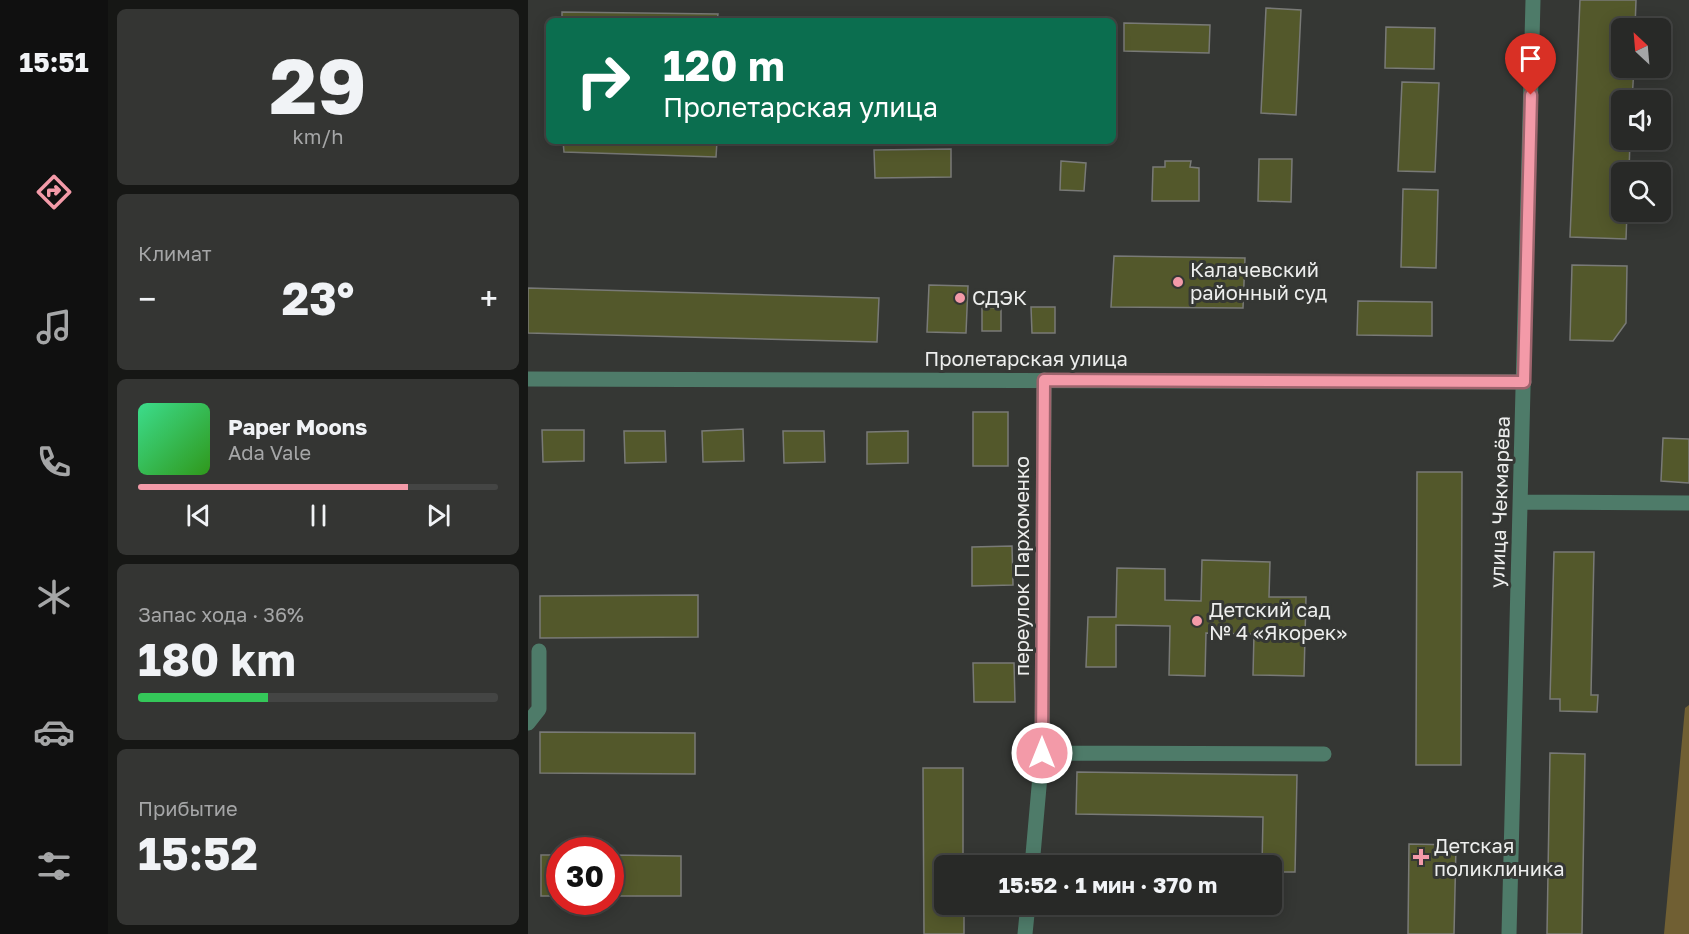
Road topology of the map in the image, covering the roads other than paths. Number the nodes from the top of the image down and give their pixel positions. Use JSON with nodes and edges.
{"nodes":[{"id":1,"x":1533,"y":0,"type":"edge"},
{"id":2,"x":528,"y":379,"type":"edge"},
{"id":3,"x":1044,"y":380,"type":"junction"},
{"id":4,"x":1524,"y":382,"type":"junction"},
{"id":5,"x":1521,"y":502,"type":"junction"},
{"id":6,"x":1689,"y":503,"type":"edge"},
{"id":7,"x":539,"y":651,"type":"dead end"},
{"id":8,"x":528,"y":723,"type":"edge"},
{"id":9,"x":1042,"y":753,"type":"junction"},
{"id":10,"x":1324,"y":754,"type":"dead end"},
{"id":11,"x":1033,"y":855,"type":"edge"},
{"id":12,"x":1027,"y":915,"type":"edge"},
{"id":13,"x":1025,"y":934,"type":"edge"},
{"id":14,"x":1509,"y":934,"type":"edge"}],
"edges":[{"from":1,"to":4,"type":"street","name":"улица Чекмарёва"},
{"from":2,"to":3,"type":"street","name":"Пролетарская улица"},
{"from":3,"to":4,"type":"street","name":"Пролетарская улица"},
{"from":3,"to":9,"type":"street","name":"переулок Пархоменко"},
{"from":4,"to":5,"type":"street","name":"улица Чекмарёва"},
{"from":5,"to":6,"type":"street"},
{"from":5,"to":14,"type":"street","name":"улица Чекмарёва"},
{"from":7,"to":8,"type":"street"},
{"from":9,"to":10,"type":"street"},
{"from":9,"to":11,"type":"street","name":"переулок Пархоменко"},
{"from":12,"to":13,"type":"street"}]}
